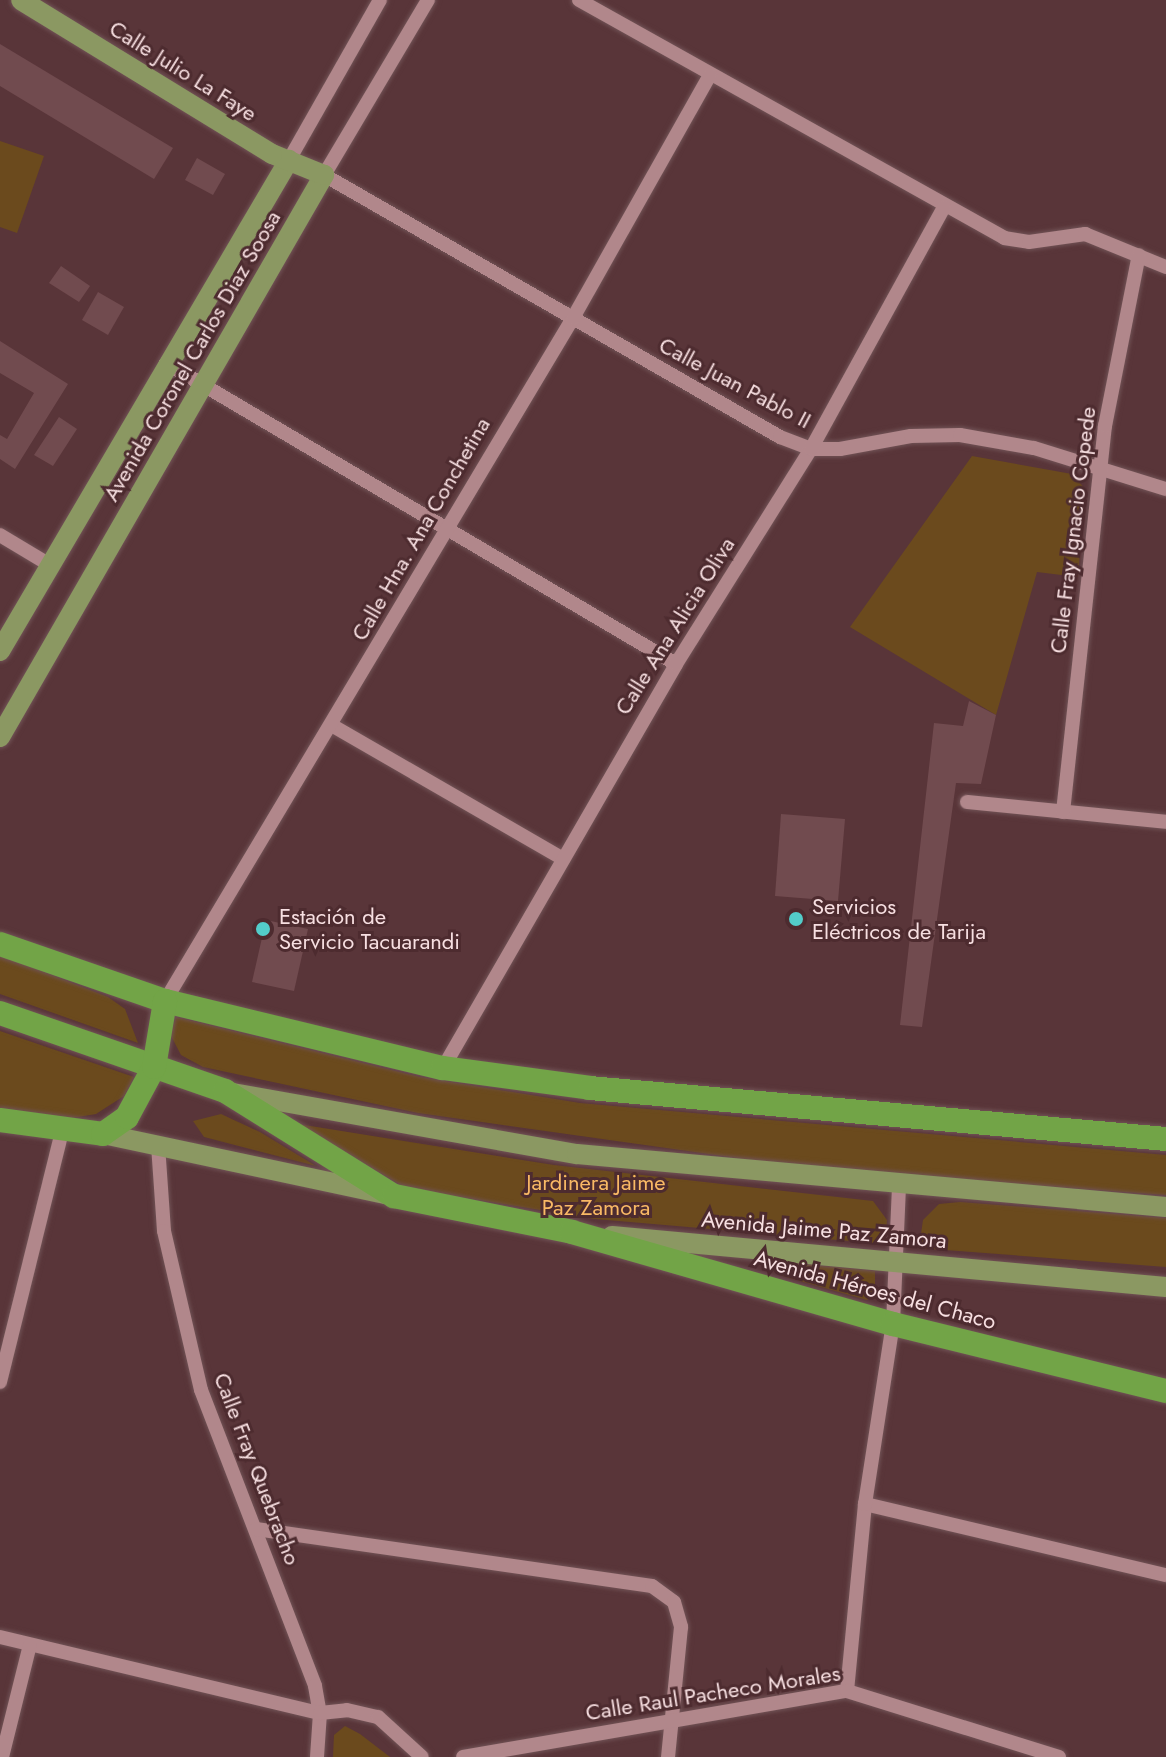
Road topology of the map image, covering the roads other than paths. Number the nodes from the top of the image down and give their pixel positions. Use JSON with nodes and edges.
{"nodes":[{"id":1,"x":21,"y":0,"type":"edge"},
{"id":2,"x":428,"y":0,"type":"edge"},
{"id":3,"x":579,"y":0,"type":"edge"},
{"id":4,"x":377,"y":1,"type":"edge"},
{"id":5,"x":710,"y":75,"type":"junction"},
{"id":6,"x":289,"y":160,"type":"junction"},
{"id":7,"x":324,"y":175,"type":"junction"},
{"id":8,"x":944,"y":207,"type":"junction"},
{"id":9,"x":1139,"y":255,"type":"junction"},
{"id":10,"x":1166,"y":267,"type":"edge"},
{"id":11,"x":573,"y":318,"type":"junction"},
{"id":12,"x":166,"y":363,"type":"junction"},
{"id":13,"x":202,"y":385,"type":"junction"},
{"id":14,"x":811,"y":449,"type":"junction"},
{"id":15,"x":1101,"y":467,"type":"junction"},
{"id":16,"x":1166,"y":489,"type":"edge"},
{"id":17,"x":445,"y":528,"type":"junction"},
{"id":18,"x":0,"y":535,"type":"edge"},
{"id":19,"x":50,"y":565,"type":"junction"},
{"id":20,"x":0,"y":651,"type":"edge"},
{"id":21,"x":676,"y":664,"type":"junction"},
{"id":22,"x":333,"y":726,"type":"junction"},
{"id":23,"x":0,"y":737,"type":"edge"},
{"id":24,"x":967,"y":802,"type":"dead end"},
{"id":25,"x":1063,"y":812,"type":"junction"},
{"id":26,"x":1166,"y":822,"type":"edge"},
{"id":27,"x":562,"y":858,"type":"junction"},
{"id":28,"x":0,"y":944,"type":"edge"},
{"id":29,"x":165,"y":1001,"type":"junction"},
{"id":30,"x":0,"y":1013,"type":"edge"},
{"id":31,"x":154,"y":1067,"type":"junction"},
{"id":32,"x":443,"y":1068,"type":"junction"},
{"id":33,"x":225,"y":1091,"type":"junction"},
{"id":34,"x":0,"y":1120,"type":"edge"},
{"id":35,"x":63,"y":1128,"type":"junction"},
{"id":36,"x":0,"y":1133,"type":"edge"},
{"id":37,"x":103,"y":1134,"type":"junction"},
{"id":38,"x":1166,"y":1139,"type":"edge"},
{"id":39,"x":158,"y":1145,"type":"junction"},
{"id":40,"x":899,"y":1186,"type":"junction"},
{"id":41,"x":394,"y":1196,"type":"junction"},
{"id":42,"x":1166,"y":1207,"type":"edge"},
{"id":43,"x":572,"y":1232,"type":"junction"},
{"id":44,"x":896,"y":1264,"type":"junction"},
{"id":45,"x":1166,"y":1287,"type":"edge"},
{"id":46,"x":893,"y":1324,"type":"junction"},
{"id":47,"x":0,"y":1382,"type":"edge"},
{"id":48,"x":1166,"y":1391,"type":"edge"},
{"id":49,"x":865,"y":1504,"type":"junction"},
{"id":50,"x":256,"y":1529,"type":"junction"},
{"id":51,"x":1166,"y":1575,"type":"edge"},
{"id":52,"x":0,"y":1637,"type":"edge"},
{"id":53,"x":30,"y":1645,"type":"junction"},
{"id":54,"x":847,"y":1691,"type":"junction"},
{"id":55,"x":320,"y":1713,"type":"junction"},
{"id":56,"x":674,"y":1721,"type":"junction"},
{"id":57,"x":2,"y":1757,"type":"edge"},
{"id":58,"x":317,"y":1757,"type":"edge"},
{"id":59,"x":422,"y":1757,"type":"edge"},
{"id":60,"x":463,"y":1757,"type":"edge"},
{"id":61,"x":668,"y":1757,"type":"edge"},
{"id":62,"x":1059,"y":1757,"type":"edge"}],
"edges":[{"from":1,"to":6,"type":"main road","name":"Calle Julio La Faye"},
{"from":2,"to":7,"type":"street","name":"Avenida Coronel Carlos Diaz Soosa"},
{"from":3,"to":5,"type":"street"},
{"from":4,"to":6,"type":"street","name":"Avenida Coronel Carlos Diaz Soosa"},
{"from":5,"to":8,"type":"street"},
{"from":5,"to":11,"type":"street","name":"Calle Hna. Ana Conchetina"},
{"from":6,"to":7,"type":"main road","name":"Calle Julio La Faye"},
{"from":6,"to":12,"type":"main road","name":"Avenida Coronel Carlos Diaz Soosa"},
{"from":7,"to":11,"type":"street","name":"Calle Juan Pablo II"},
{"from":7,"to":13,"type":"main road","name":"Avenida Coronel Carlos Diaz Soosa"},
{"from":8,"to":9,"type":"street"},
{"from":8,"to":14,"type":"street","name":"Calle Ana Alicia Oliva"},
{"from":9,"to":10,"type":"street"},
{"from":9,"to":15,"type":"street","name":"Calle Fray Ignacio Copede"},
{"from":11,"to":14,"type":"street","name":"Calle Juan Pablo II"},
{"from":11,"to":17,"type":"street","name":"Calle Hna. Ana Conchetina"},
{"from":12,"to":13,"type":"street"},
{"from":12,"to":19,"type":"main road","name":"Avenida Coronel Carlos Diaz Soosa"},
{"from":13,"to":17,"type":"street"},
{"from":13,"to":23,"type":"main road","name":"Avenida Coronel Carlos Diaz Soosa"},
{"from":14,"to":15,"type":"street","name":"Calle Juan Pablo II"},
{"from":14,"to":21,"type":"street","name":"Calle Ana Alicia Oliva"},
{"from":15,"to":16,"type":"street","name":"Calle Juan Pablo II"},
{"from":15,"to":25,"type":"street","name":"Calle Fray Ignacio Copede"},
{"from":17,"to":21,"type":"street"},
{"from":17,"to":22,"type":"street","name":"Calle Hna. Ana Conchetina"},
{"from":18,"to":19,"type":"street"},
{"from":19,"to":20,"type":"main road","name":"Avenida Coronel Carlos Diaz Soosa"},
{"from":21,"to":27,"type":"street","name":"Calle Ana Alicia Oliva"},
{"from":22,"to":27,"type":"street"},
{"from":22,"to":29,"type":"street","name":"Calle Hna. Ana Conchetina"},
{"from":24,"to":25,"type":"street"},
{"from":25,"to":26,"type":"street"},
{"from":27,"to":32,"type":"street","name":"Calle Ana Alicia Oliva"},
{"from":28,"to":29,"type":"highway"},
{"from":29,"to":31,"type":"highway"},
{"from":29,"to":32,"type":"highway"},
{"from":30,"to":31,"type":"highway"},
{"from":31,"to":33,"type":"highway"},
{"from":31,"to":37,"type":"highway"},
{"from":32,"to":38,"type":"highway"},
{"from":33,"to":40,"type":"main road"},
{"from":33,"to":41,"type":"highway"},
{"from":34,"to":35,"type":"highway","name":"Avenida Jaime Paz Zamora"},
{"from":35,"to":36,"type":"main road"},
{"from":35,"to":37,"type":"highway","name":"Avenida Jaime Paz Zamora"},
{"from":35,"to":47,"type":"street"},
{"from":37,"to":39,"type":"main road","name":"Avenida Jaime Paz Zamora"},
{"from":39,"to":41,"type":"main road","name":"Avenida Jaime Paz Zamora"},
{"from":39,"to":50,"type":"street","name":"Calle Fray Quebracho"},
{"from":40,"to":42,"type":"main road"},
{"from":40,"to":44,"type":"street"},
{"from":41,"to":43,"type":"highway","name":"Avenida Jaime Paz Zamora"},
{"from":43,"to":44,"type":"main road","name":"Avenida Jaime Paz Zamora"},
{"from":43,"to":46,"type":"highway","name":"Avenida Héroes del Chaco"},
{"from":44,"to":45,"type":"main road","name":"Avenida Jaime Paz Zamora"},
{"from":44,"to":46,"type":"street"},
{"from":46,"to":48,"type":"highway","name":"Avenida Héroes del Chaco"},
{"from":46,"to":49,"type":"street"},
{"from":49,"to":51,"type":"street"},
{"from":49,"to":54,"type":"street"},
{"from":50,"to":55,"type":"street","name":"Calle Fray Quebracho"},
{"from":50,"to":56,"type":"street"},
{"from":52,"to":53,"type":"street"},
{"from":53,"to":55,"type":"street"},
{"from":53,"to":57,"type":"street"},
{"from":54,"to":56,"type":"street","name":"Calle Raul Pacheco Morales"},
{"from":54,"to":62,"type":"street","name":"Calle Raul Pacheco Morales"},
{"from":55,"to":58,"type":"street","name":"Calle Fray Quebracho"},
{"from":55,"to":59,"type":"street"},
{"from":56,"to":60,"type":"street","name":"Calle Raul Pacheco Morales"},
{"from":56,"to":61,"type":"street"}]}
